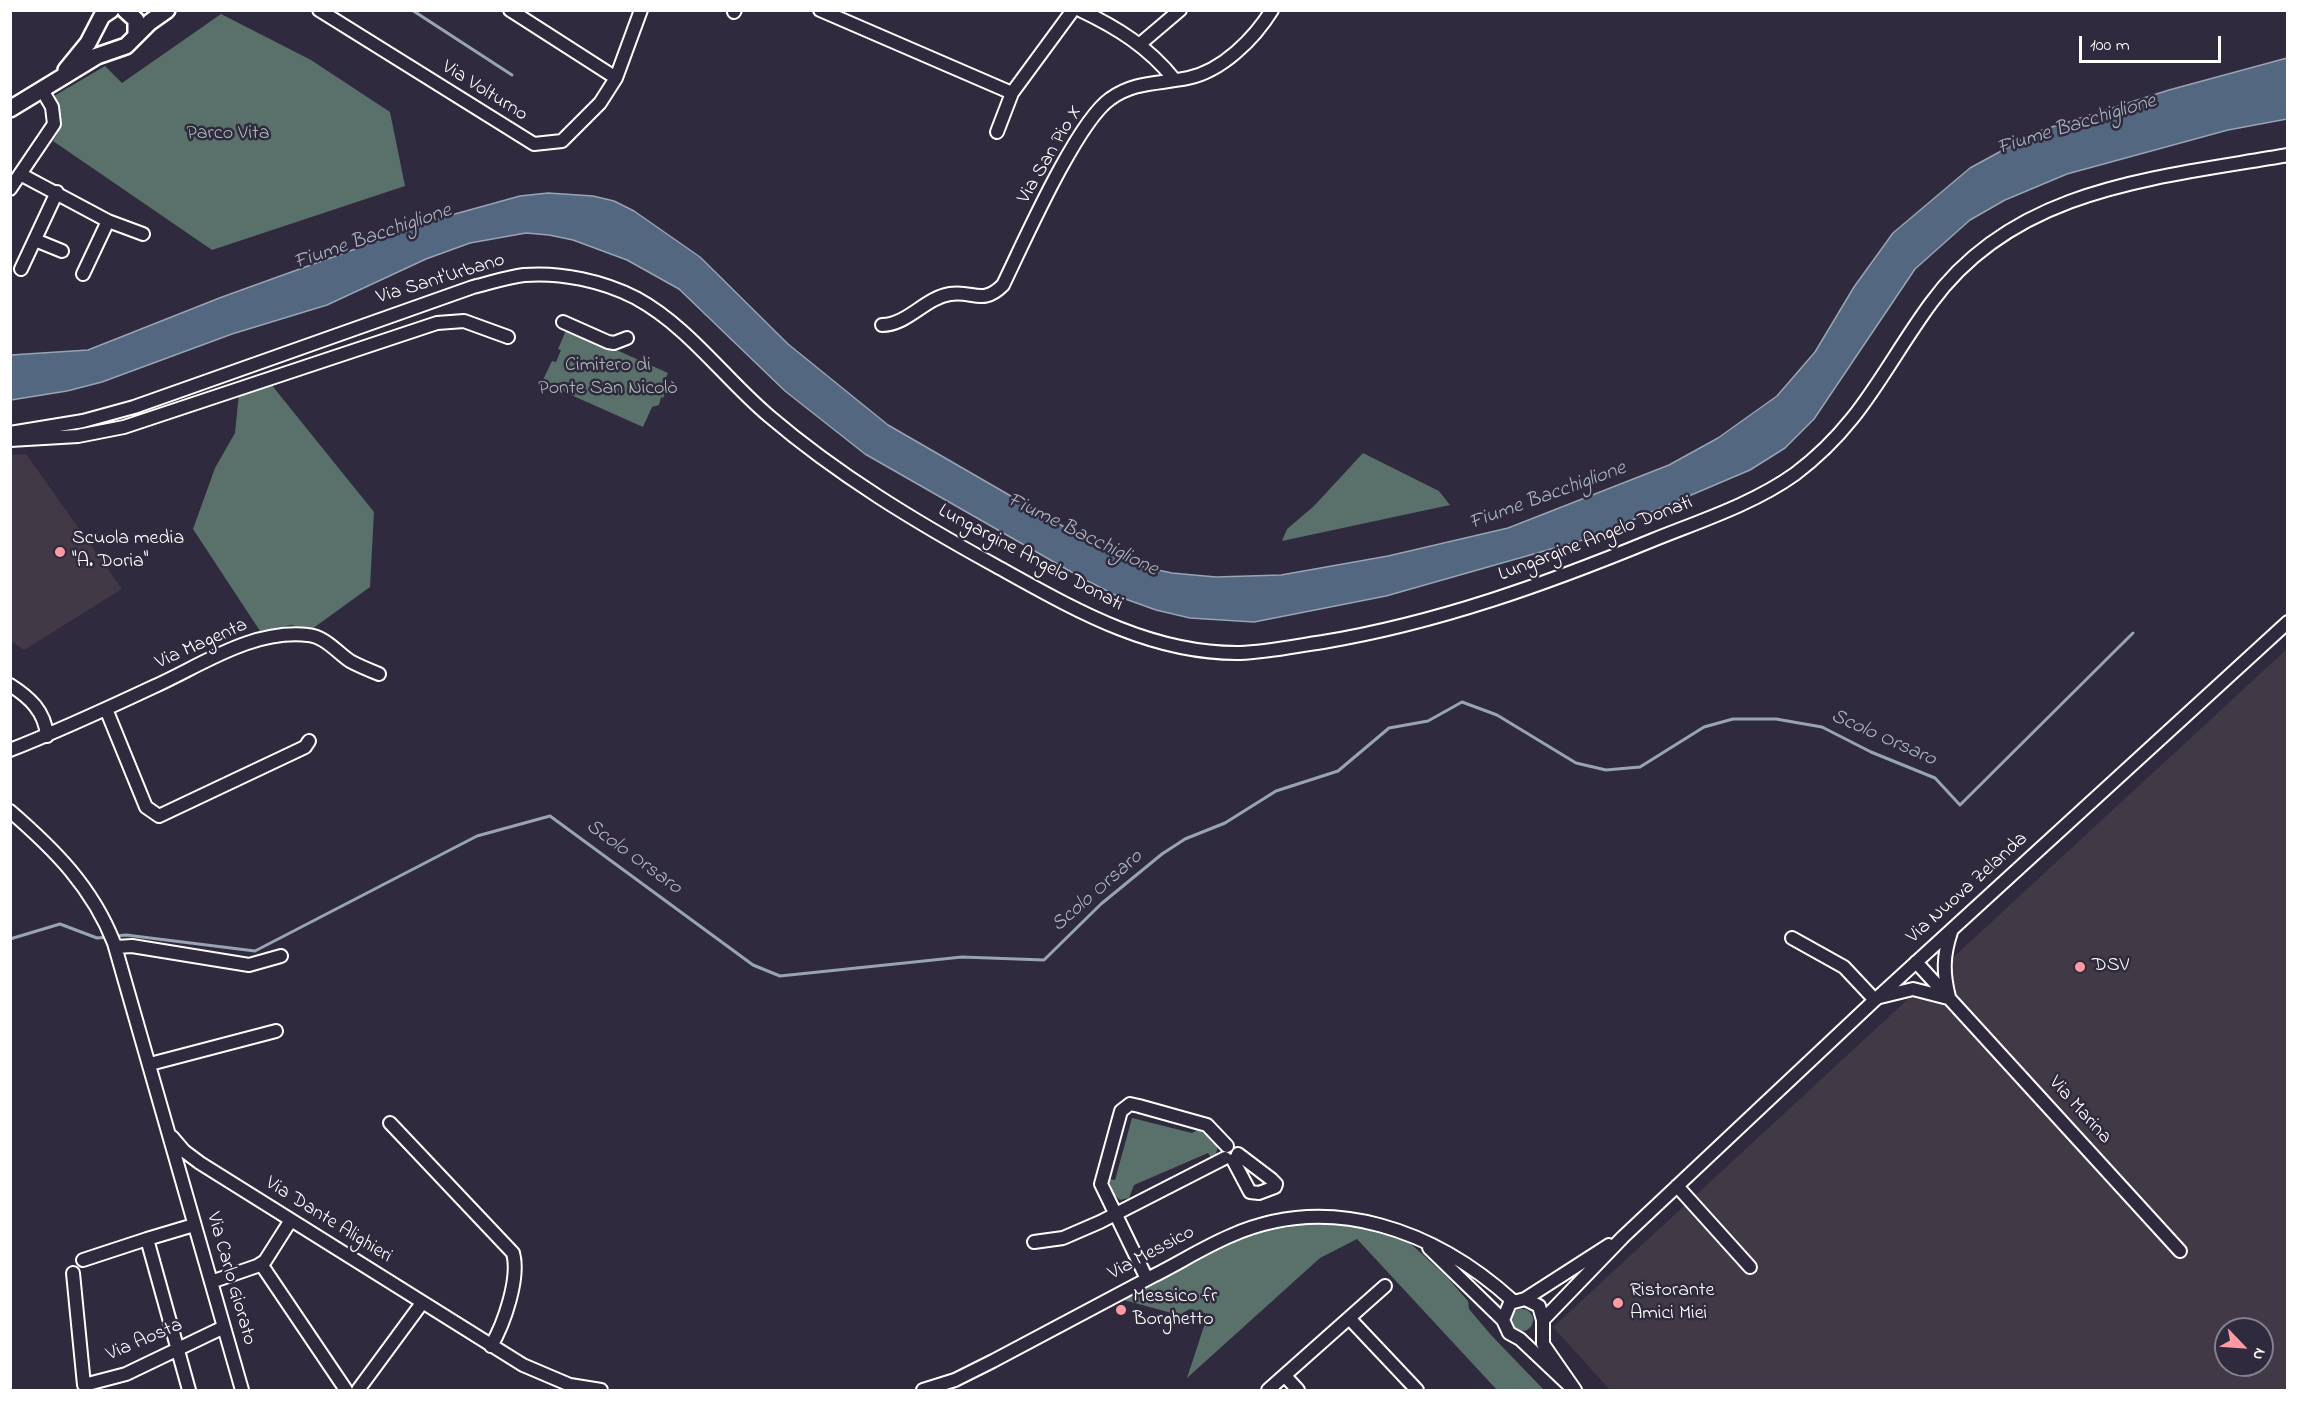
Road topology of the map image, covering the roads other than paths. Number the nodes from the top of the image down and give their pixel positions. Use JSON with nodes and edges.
{"nodes":[{"id":1,"x":111,"y":10,"type":"edge"},
{"id":2,"x":126,"y":10,"type":"edge"},
{"id":3,"x":166,"y":10,"type":"edge"},
{"id":4,"x":319,"y":10,"type":"edge"},
{"id":5,"x":510,"y":10,"type":"edge"},
{"id":6,"x":641,"y":10,"type":"edge"},
{"id":7,"x":820,"y":10,"type":"edge"},
{"id":8,"x":1073,"y":10,"type":"edge"},
{"id":9,"x":1080,"y":10,"type":"edge"},
{"id":10,"x":1180,"y":10,"type":"edge"},
{"id":11,"x":1272,"y":10,"type":"edge"},
{"id":12,"x":98,"y":20,"type":"edge"},
{"id":13,"x":136,"y":35,"type":"junction"},
{"id":14,"x":1140,"y":44,"type":"junction"},
{"id":15,"x":121,"y":48,"type":"junction"},
{"id":16,"x":616,"y":78,"type":"junction"},
{"id":17,"x":1174,"y":79,"type":"junction"},
{"id":18,"x":46,"y":88,"type":"junction"},
{"id":19,"x":1012,"y":93,"type":"junction"},
{"id":20,"x":10,"y":109,"type":"edge"},
{"id":21,"x":997,"y":132,"type":"dead end"},
{"id":22,"x":2288,"y":155,"type":"edge"},
{"id":23,"x":21,"y":174,"type":"junction"},
{"id":24,"x":10,"y":189,"type":"edge"},
{"id":25,"x":57,"y":192,"type":"junction"},
{"id":26,"x":108,"y":221,"type":"junction"},
{"id":27,"x":143,"y":234,"type":"dead end"},
{"id":28,"x":34,"y":240,"type":"junction"},
{"id":29,"x":62,"y":251,"type":"dead end"},
{"id":30,"x":21,"y":269,"type":"dead end"},
{"id":31,"x":82,"y":274,"type":"dead end"},
{"id":32,"x":563,"y":322,"type":"dead end"},
{"id":33,"x":882,"y":325,"type":"dead end"},
{"id":34,"x":508,"y":337,"type":"dead end"},
{"id":35,"x":627,"y":338,"type":"dead end"},
{"id":36,"x":10,"y":433,"type":"edge"},
{"id":37,"x":10,"y":440,"type":"edge"},
{"id":38,"x":834,"y":467,"type":"joint"},
{"id":39,"x":2288,"y":622,"type":"edge"},
{"id":40,"x":379,"y":674,"type":"dead end"},
{"id":41,"x":10,"y":685,"type":"edge"},
{"id":42,"x":106,"y":709,"type":"junction"},
{"id":43,"x":47,"y":736,"type":"junction"},
{"id":44,"x":309,"y":741,"type":"dead end"},
{"id":45,"x":10,"y":750,"type":"edge"},
{"id":46,"x":10,"y":811,"type":"edge"},
{"id":47,"x":1951,"y":930,"type":"junction"},
{"id":48,"x":1792,"y":938,"type":"dead end"},
{"id":49,"x":115,"y":945,"type":"junction"},
{"id":50,"x":281,"y":956,"type":"dead end"},
{"id":51,"x":1916,"y":962,"type":"junction"},
{"id":52,"x":1949,"y":998,"type":"junction"},
{"id":53,"x":1876,"y":999,"type":"junction"},
{"id":54,"x":276,"y":1031,"type":"dead end"},
{"id":55,"x":150,"y":1064,"type":"junction"},
{"id":56,"x":390,"y":1123,"type":"dead end"},
{"id":57,"x":167,"y":1125,"type":"junction"},
{"id":58,"x":184,"y":1151,"type":"junction"},
{"id":59,"x":200,"y":1163,"type":"junction"},
{"id":60,"x":181,"y":1179,"type":"junction"},
{"id":61,"x":1677,"y":1186,"type":"junction"},
{"id":62,"x":1116,"y":1215,"type":"junction"},
{"id":63,"x":291,"y":1220,"type":"junction"},
{"id":64,"x":194,"y":1226,"type":"junction"},
{"id":65,"x":1414,"y":1236,"type":"junction"},
{"id":66,"x":1623,"y":1237,"type":"junction"},
{"id":67,"x":147,"y":1239,"type":"junction"},
{"id":68,"x":1034,"y":1242,"type":"dead end"},
{"id":69,"x":2180,"y":1251,"type":"dead end"},
{"id":70,"x":83,"y":1260,"type":"dead end"},
{"id":71,"x":261,"y":1264,"type":"junction"},
{"id":72,"x":1750,"y":1267,"type":"dead end"},
{"id":73,"x":73,"y":1273,"type":"dead end"},
{"id":74,"x":1147,"y":1279,"type":"junction"},
{"id":75,"x":211,"y":1282,"type":"junction"},
{"id":76,"x":1546,"y":1284,"type":"junction"},
{"id":77,"x":1385,"y":1286,"type":"dead end"},
{"id":78,"x":1564,"y":1298,"type":"junction"},
{"id":79,"x":1519,"y":1300,"type":"junction"},
{"id":80,"x":422,"y":1303,"type":"junction"},
{"id":81,"x":1349,"y":1318,"type":"junction"},
{"id":82,"x":1503,"y":1320,"type":"junction"},
{"id":83,"x":1542,"y":1324,"type":"junction"},
{"id":84,"x":224,"y":1327,"type":"junction"},
{"id":85,"x":1520,"y":1339,"type":"junction"},
{"id":86,"x":491,"y":1346,"type":"junction"},
{"id":87,"x":179,"y":1348,"type":"junction"},
{"id":88,"x":1285,"y":1376,"type":"junction"},
{"id":89,"x":954,"y":1385,"type":"edge"},
{"id":90,"x":189,"y":1390,"type":"edge"},
{"id":91,"x":242,"y":1390,"type":"edge"},
{"id":92,"x":346,"y":1390,"type":"edge"},
{"id":93,"x":358,"y":1390,"type":"edge"},
{"id":94,"x":601,"y":1390,"type":"edge"},
{"id":95,"x":923,"y":1390,"type":"edge"},
{"id":96,"x":1268,"y":1390,"type":"edge"},
{"id":97,"x":1298,"y":1390,"type":"edge"},
{"id":98,"x":1417,"y":1390,"type":"edge"},
{"id":99,"x":1575,"y":1390,"type":"edge"}],
"edges":[{"from":1,"to":12,"type":"main road"},
{"from":2,"to":13,"type":"main road"},
{"from":3,"to":13,"type":"main road"},
{"from":4,"to":16,"type":"street","name":"Via Volturno"},
{"from":5,"to":16,"type":"street"},
{"from":6,"to":16,"type":"street","name":"Via Volturno"},
{"from":7,"to":19,"type":"street"},
{"from":8,"to":19,"type":"street"},
{"from":9,"to":14,"type":"street"},
{"from":10,"to":14,"type":"street"},
{"from":11,"to":17,"type":"street","name":"Via San Pio X"},
{"from":12,"to":15,"type":"main road"},
{"from":12,"to":18,"type":"main road"},
{"from":13,"to":15,"type":"main road"},
{"from":14,"to":17,"type":"street"},
{"from":15,"to":18,"type":"main road"},
{"from":17,"to":33,"type":"street","name":"Via San Pio X"},
{"from":18,"to":20,"type":"main road"},
{"from":18,"to":23,"type":"street"},
{"from":19,"to":21,"type":"street"},
{"from":22,"to":38,"type":"street","name":"Lungargine Angelo Donati"},
{"from":23,"to":24,"type":"street"},
{"from":23,"to":25,"type":"street"},
{"from":25,"to":26,"type":"street"},
{"from":25,"to":28,"type":"street"},
{"from":26,"to":27,"type":"street"},
{"from":26,"to":31,"type":"street"},
{"from":28,"to":29,"type":"street"},
{"from":28,"to":30,"type":"street"},
{"from":32,"to":35,"type":"street"},
{"from":34,"to":37,"type":"street","name":"Via Sant'Urbano"},
{"from":36,"to":38,"type":"street","name":"Via Sant'Urbano"},
{"from":39,"to":47,"type":"street","name":"Via Nuova Zelanda"},
{"from":40,"to":42,"type":"street","name":"Via Magenta"},
{"from":41,"to":43,"type":"street"},
{"from":42,"to":43,"type":"street","name":"Via Magenta"},
{"from":42,"to":44,"type":"street"},
{"from":43,"to":45,"type":"street","name":"Via Magenta"},
{"from":46,"to":49,"type":"street","name":"Via Carlo Giorato"},
{"from":47,"to":51,"type":"street","name":"Via Nuova Zelanda"},
{"from":47,"to":52,"type":"street"},
{"from":48,"to":53,"type":"street"},
{"from":49,"to":50,"type":"street"},
{"from":49,"to":55,"type":"street","name":"Via Carlo Giorato"},
{"from":51,"to":52,"type":"street","name":"Via Marina"},
{"from":51,"to":53,"type":"street","name":"Via Nuova Zelanda"},
{"from":52,"to":53,"type":"street"},
{"from":52,"to":69,"type":"street","name":"Via Marina"},
{"from":53,"to":61,"type":"street","name":"Via Nuova Zelanda"},
{"from":54,"to":55,"type":"street"},
{"from":55,"to":57,"type":"street","name":"Via Carlo Giorato"},
{"from":56,"to":86,"type":"street"},
{"from":57,"to":58,"type":"street","name":"Via Dante Alighieri"},
{"from":57,"to":60,"type":"street","name":"Via Carlo Giorato"},
{"from":58,"to":59,"type":"street","name":"Via Dante Alighieri"},
{"from":58,"to":60,"type":"street","name":"Via Carlo Giorato"},
{"from":59,"to":60,"type":"street"},
{"from":59,"to":63,"type":"street","name":"Via Dante Alighieri"},
{"from":60,"to":64,"type":"street","name":"Via Carlo Giorato"},
{"from":61,"to":66,"type":"street","name":"Via Nuova Zelanda"},
{"from":61,"to":72,"type":"street"},
{"from":62,"to":62,"type":"street"},
{"from":62,"to":68,"type":"street"},
{"from":62,"to":74,"type":"street"},
{"from":63,"to":71,"type":"street"},
{"from":63,"to":80,"type":"street","name":"Via Dante Alighieri"},
{"from":64,"to":67,"type":"street"},
{"from":64,"to":75,"type":"street","name":"Via Carlo Giorato"},
{"from":65,"to":74,"type":"street","name":"Via Messico"},
{"from":65,"to":79,"type":"street","name":"Via Messico"},
{"from":65,"to":82,"type":"street","name":"Via Messico"},
{"from":66,"to":76,"type":"street","name":"Via Nuova Zelanda"},
{"from":66,"to":78,"type":"street","name":"Via Nuova Zelanda"},
{"from":67,"to":70,"type":"street"},
{"from":67,"to":87,"type":"street"},
{"from":71,"to":75,"type":"street"},
{"from":71,"to":92,"type":"street"},
{"from":73,"to":87,"type":"street","name":"Via Aosta"},
{"from":74,"to":89,"type":"street","name":"Via Messico"},
{"from":75,"to":84,"type":"street","name":"Via Carlo Giorato"},
{"from":76,"to":78,"type":"street"},
{"from":76,"to":79,"type":"street","name":"Via Nuova Zelanda"},
{"from":77,"to":81,"type":"street"},
{"from":78,"to":83,"type":"street","name":"Via Nuova Zelanda"},
{"from":79,"to":82,"type":"street"},
{"from":79,"to":83,"type":"street","name":"Via Messico"},
{"from":80,"to":86,"type":"street","name":"Via Dante Alighieri"},
{"from":80,"to":93,"type":"street"},
{"from":81,"to":88,"type":"street"},
{"from":81,"to":98,"type":"street"},
{"from":82,"to":85,"type":"street","name":"Via Messico"},
{"from":83,"to":85,"type":"street"},
{"from":83,"to":99,"type":"street","name":"Via Messico"},
{"from":84,"to":87,"type":"street","name":"Via Aosta"},
{"from":84,"to":91,"type":"street","name":"Via Carlo Giorato"},
{"from":85,"to":99,"type":"street","name":"Via Messico"},
{"from":86,"to":94,"type":"street","name":"Via Dante Alighieri"},
{"from":87,"to":90,"type":"street"},
{"from":88,"to":96,"type":"street"},
{"from":88,"to":97,"type":"street"},
{"from":89,"to":95,"type":"street","name":"Via Messico"}]}
